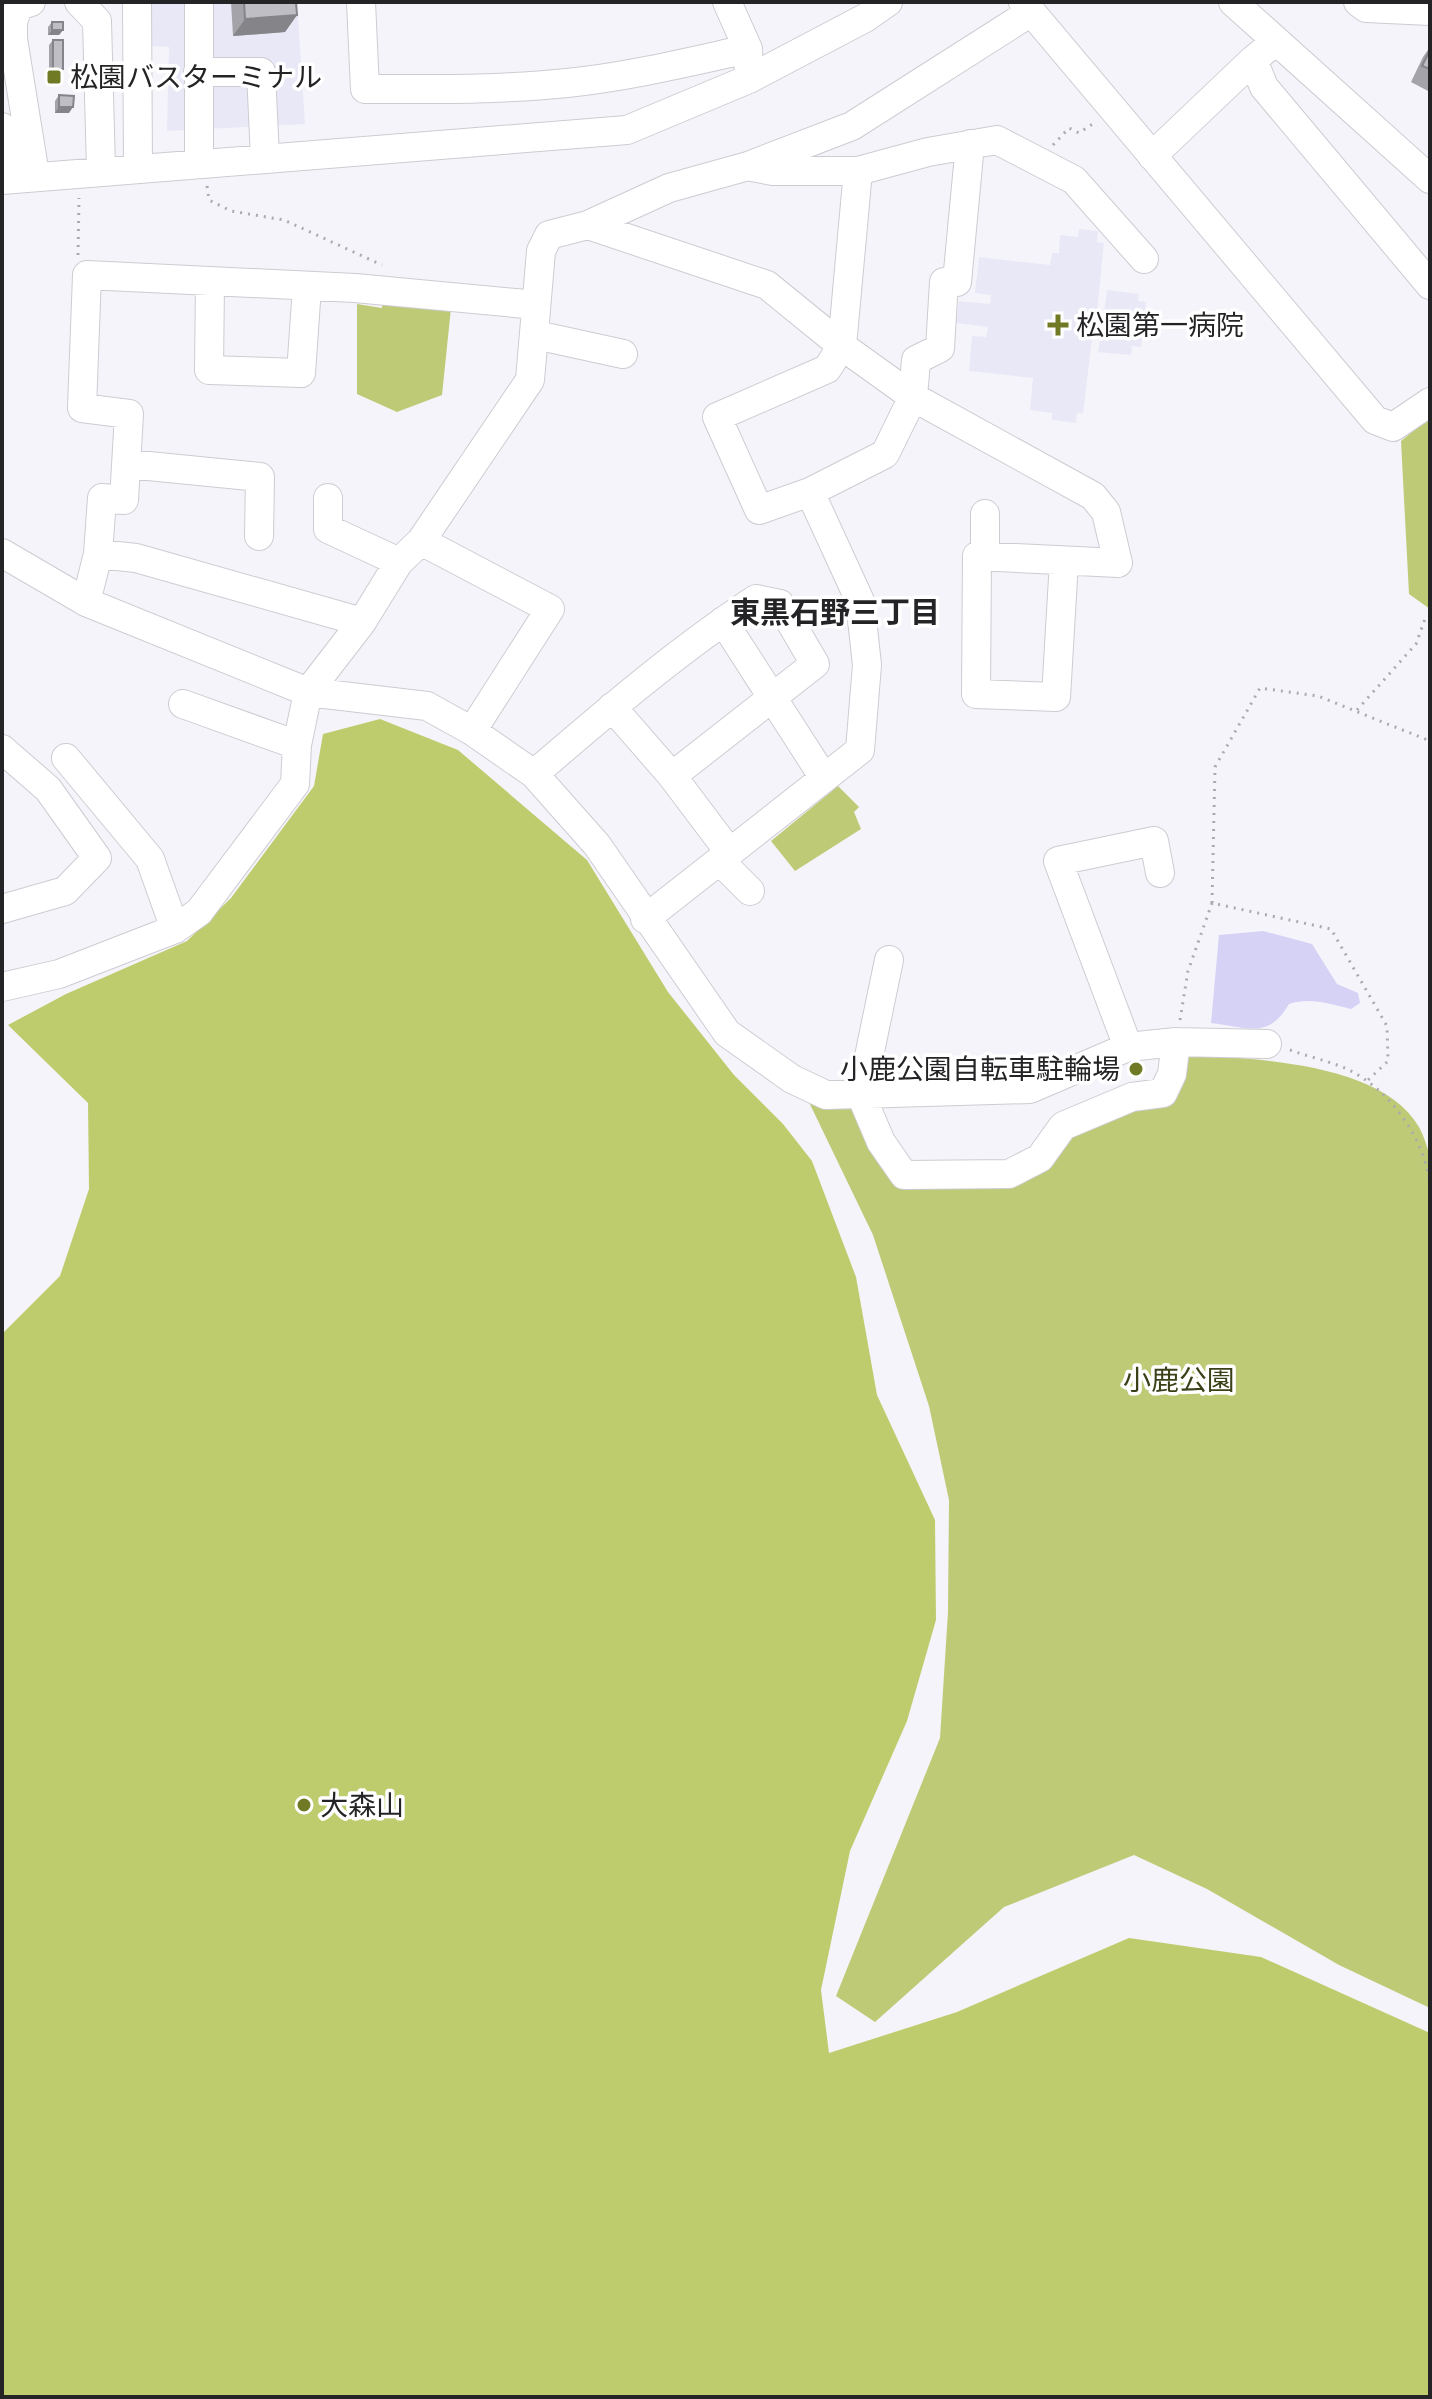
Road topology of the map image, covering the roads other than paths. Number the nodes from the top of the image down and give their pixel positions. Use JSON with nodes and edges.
{"nodes":[{"id":1,"x":31,"y":2,"type":"edge"},
{"id":2,"x":79,"y":2,"type":"edge"},
{"id":3,"x":137,"y":2,"type":"edge"},
{"id":4,"x":199,"y":2,"type":"edge"},
{"id":5,"x":361,"y":2,"type":"edge"},
{"id":6,"x":727,"y":2,"type":"edge"},
{"id":7,"x":1233,"y":2,"type":"edge"},
{"id":8,"x":1358,"y":2,"type":"edge"},
{"id":9,"x":870,"y":7,"type":"edge"},
{"id":10,"x":1027,"y":7,"type":"edge"},
{"id":11,"x":1430,"y":11,"type":"edge"},
{"id":12,"x":1276,"y":41,"type":"junction"},
{"id":13,"x":748,"y":49,"type":"junction"},
{"id":14,"x":1253,"y":60,"type":"junction"},
{"id":15,"x":198,"y":72,"type":"junction"},
{"id":16,"x":749,"y":79,"type":"junction"},
{"id":17,"x":2,"y":127,"type":"edge"},
{"id":18,"x":970,"y":144,"type":"junction"},
{"id":19,"x":1152,"y":156,"type":"junction"},
{"id":20,"x":265,"y":158,"type":"junction"},
{"id":21,"x":202,"y":163,"type":"junction"},
{"id":22,"x":748,"y":166,"type":"junction"},
{"id":23,"x":138,"y":167,"type":"junction"},
{"id":24,"x":90,"y":170,"type":"junction"},
{"id":25,"x":858,"y":171,"type":"junction"},
{"id":26,"x":19,"y":178,"type":"edge"},
{"id":27,"x":1430,"y":179,"type":"edge"},
{"id":28,"x":588,"y":225,"type":"junction"},
{"id":29,"x":1144,"y":259,"type":"dead end"},
{"id":30,"x":210,"y":283,"type":"junction"},
{"id":31,"x":1430,"y":285,"type":"edge"},
{"id":32,"x":307,"y":287,"type":"junction"},
{"id":33,"x":536,"y":305,"type":"junction"},
{"id":34,"x":536,"y":335,"type":"junction"},
{"id":35,"x":842,"y":346,"type":"junction"},
{"id":36,"x":623,"y":354,"type":"dead end"},
{"id":37,"x":913,"y":397,"type":"junction"},
{"id":38,"x":1430,"y":402,"type":"edge"},
{"id":39,"x":128,"y":464,"type":"junction"},
{"id":40,"x":810,"y":492,"type":"junction"},
{"id":41,"x":328,"y":498,"type":"dead end"},
{"id":42,"x":985,"y":514,"type":"dead end"},
{"id":43,"x":259,"y":536,"type":"dead end"},
{"id":44,"x":421,"y":541,"type":"junction"},
{"id":45,"x":98,"y":554,"type":"junction"},
{"id":46,"x":985,"y":555,"type":"junction"},
{"id":47,"x":1064,"y":561,"type":"junction"},
{"id":48,"x":399,"y":562,"type":"junction"},
{"id":49,"x":5,"y":565,"type":"edge"},
{"id":50,"x":86,"y":602,"type":"junction"},
{"id":51,"x":723,"y":621,"type":"junction"},
{"id":52,"x":362,"y":622,"type":"junction"},
{"id":53,"x":308,"y":692,"type":"junction"},
{"id":54,"x":773,"y":698,"type":"junction"},
{"id":55,"x":183,"y":704,"type":"dead end"},
{"id":56,"x":612,"y":707,"type":"junction"},
{"id":57,"x":472,"y":731,"type":"junction"},
{"id":58,"x":297,"y":745,"type":"junction"},
{"id":59,"x":2,"y":749,"type":"edge"},
{"id":60,"x":66,"y":758,"type":"dead end"},
{"id":61,"x":534,"y":774,"type":"junction"},
{"id":62,"x":672,"y":776,"type":"junction"},
{"id":63,"x":824,"y":778,"type":"junction"},
{"id":64,"x":725,"y":857,"type":"junction"},
{"id":65,"x":1160,"y":873,"type":"dead end"},
{"id":66,"x":750,"y":891,"type":"dead end"},
{"id":67,"x":2,"y":909,"type":"edge"},
{"id":68,"x":645,"y":919,"type":"junction"},
{"id":69,"x":175,"y":929,"type":"junction"},
{"id":70,"x":889,"y":960,"type":"dead end"},
{"id":71,"x":2,"y":987,"type":"edge"},
{"id":72,"x":1176,"y":1042,"type":"junction"},
{"id":73,"x":1267,"y":1044,"type":"road end"},
{"id":74,"x":1128,"y":1047,"type":"junction"},
{"id":75,"x":861,"y":1095,"type":"junction"}],
"edges":[{"from":1,"to":26,"type":"street"},
{"from":2,"to":24,"type":"street"},
{"from":3,"to":23,"type":"street"},
{"from":4,"to":15,"type":"street"},
{"from":5,"to":13,"type":"street"},
{"from":6,"to":13,"type":"street"},
{"from":7,"to":12,"type":"street"},
{"from":8,"to":11,"type":"street"},
{"from":9,"to":16,"type":"street"},
{"from":10,"to":19,"type":"street"},
{"from":10,"to":22,"type":"street"},
{"from":12,"to":14,"type":"street"},
{"from":12,"to":27,"type":"street"},
{"from":13,"to":16,"type":"street"},
{"from":14,"to":19,"type":"street"},
{"from":14,"to":31,"type":"street"},
{"from":15,"to":20,"type":"street"},
{"from":15,"to":21,"type":"street"},
{"from":16,"to":20,"type":"street"},
{"from":17,"to":26,"type":"street"},
{"from":18,"to":25,"type":"street"},
{"from":18,"to":29,"type":"street"},
{"from":18,"to":37,"type":"street"},
{"from":19,"to":38,"type":"street"},
{"from":20,"to":21,"type":"street"},
{"from":21,"to":23,"type":"street"},
{"from":22,"to":25,"type":"street"},
{"from":22,"to":28,"type":"street"},
{"from":23,"to":24,"type":"street"},
{"from":24,"to":26,"type":"street"},
{"from":25,"to":35,"type":"street"},
{"from":28,"to":33,"type":"street"},
{"from":28,"to":35,"type":"street"},
{"from":30,"to":32,"type":"street"},
{"from":30,"to":32,"type":"street"},
{"from":30,"to":39,"type":"street"},
{"from":32,"to":33,"type":"street"},
{"from":33,"to":34,"type":"street"},
{"from":34,"to":36,"type":"street"},
{"from":34,"to":44,"type":"street"},
{"from":35,"to":37,"type":"street"},
{"from":35,"to":40,"type":"street"},
{"from":37,"to":40,"type":"street"},
{"from":37,"to":47,"type":"street"},
{"from":39,"to":43,"type":"street"},
{"from":39,"to":45,"type":"street"},
{"from":40,"to":63,"type":"street"},
{"from":41,"to":48,"type":"street"},
{"from":42,"to":46,"type":"street"},
{"from":44,"to":48,"type":"street"},
{"from":44,"to":57,"type":"street"},
{"from":45,"to":50,"type":"street"},
{"from":45,"to":52,"type":"street"},
{"from":46,"to":47,"type":"street"},
{"from":46,"to":47,"type":"street"},
{"from":48,"to":52,"type":"street"},
{"from":49,"to":50,"type":"street"},
{"from":50,"to":53,"type":"street"},
{"from":51,"to":54,"type":"street"},
{"from":51,"to":54,"type":"street"},
{"from":51,"to":56,"type":"street"},
{"from":52,"to":53,"type":"street"},
{"from":53,"to":57,"type":"street"},
{"from":53,"to":58,"type":"street"},
{"from":54,"to":62,"type":"street"},
{"from":54,"to":63,"type":"street"},
{"from":55,"to":58,"type":"street"},
{"from":56,"to":61,"type":"street"},
{"from":56,"to":62,"type":"street"},
{"from":57,"to":61,"type":"street"},
{"from":58,"to":69,"type":"street"},
{"from":59,"to":67,"type":"street"},
{"from":60,"to":69,"type":"street"},
{"from":61,"to":68,"type":"street"},
{"from":62,"to":64,"type":"street"},
{"from":63,"to":64,"type":"street"},
{"from":64,"to":66,"type":"street"},
{"from":64,"to":68,"type":"street"},
{"from":65,"to":74,"type":"street"},
{"from":68,"to":75,"type":"street"},
{"from":69,"to":71,"type":"street"},
{"from":70,"to":75,"type":"street"},
{"from":72,"to":73,"type":"street"},
{"from":72,"to":74,"type":"street"},
{"from":72,"to":75,"type":"street"},
{"from":74,"to":75,"type":"street"}]}
